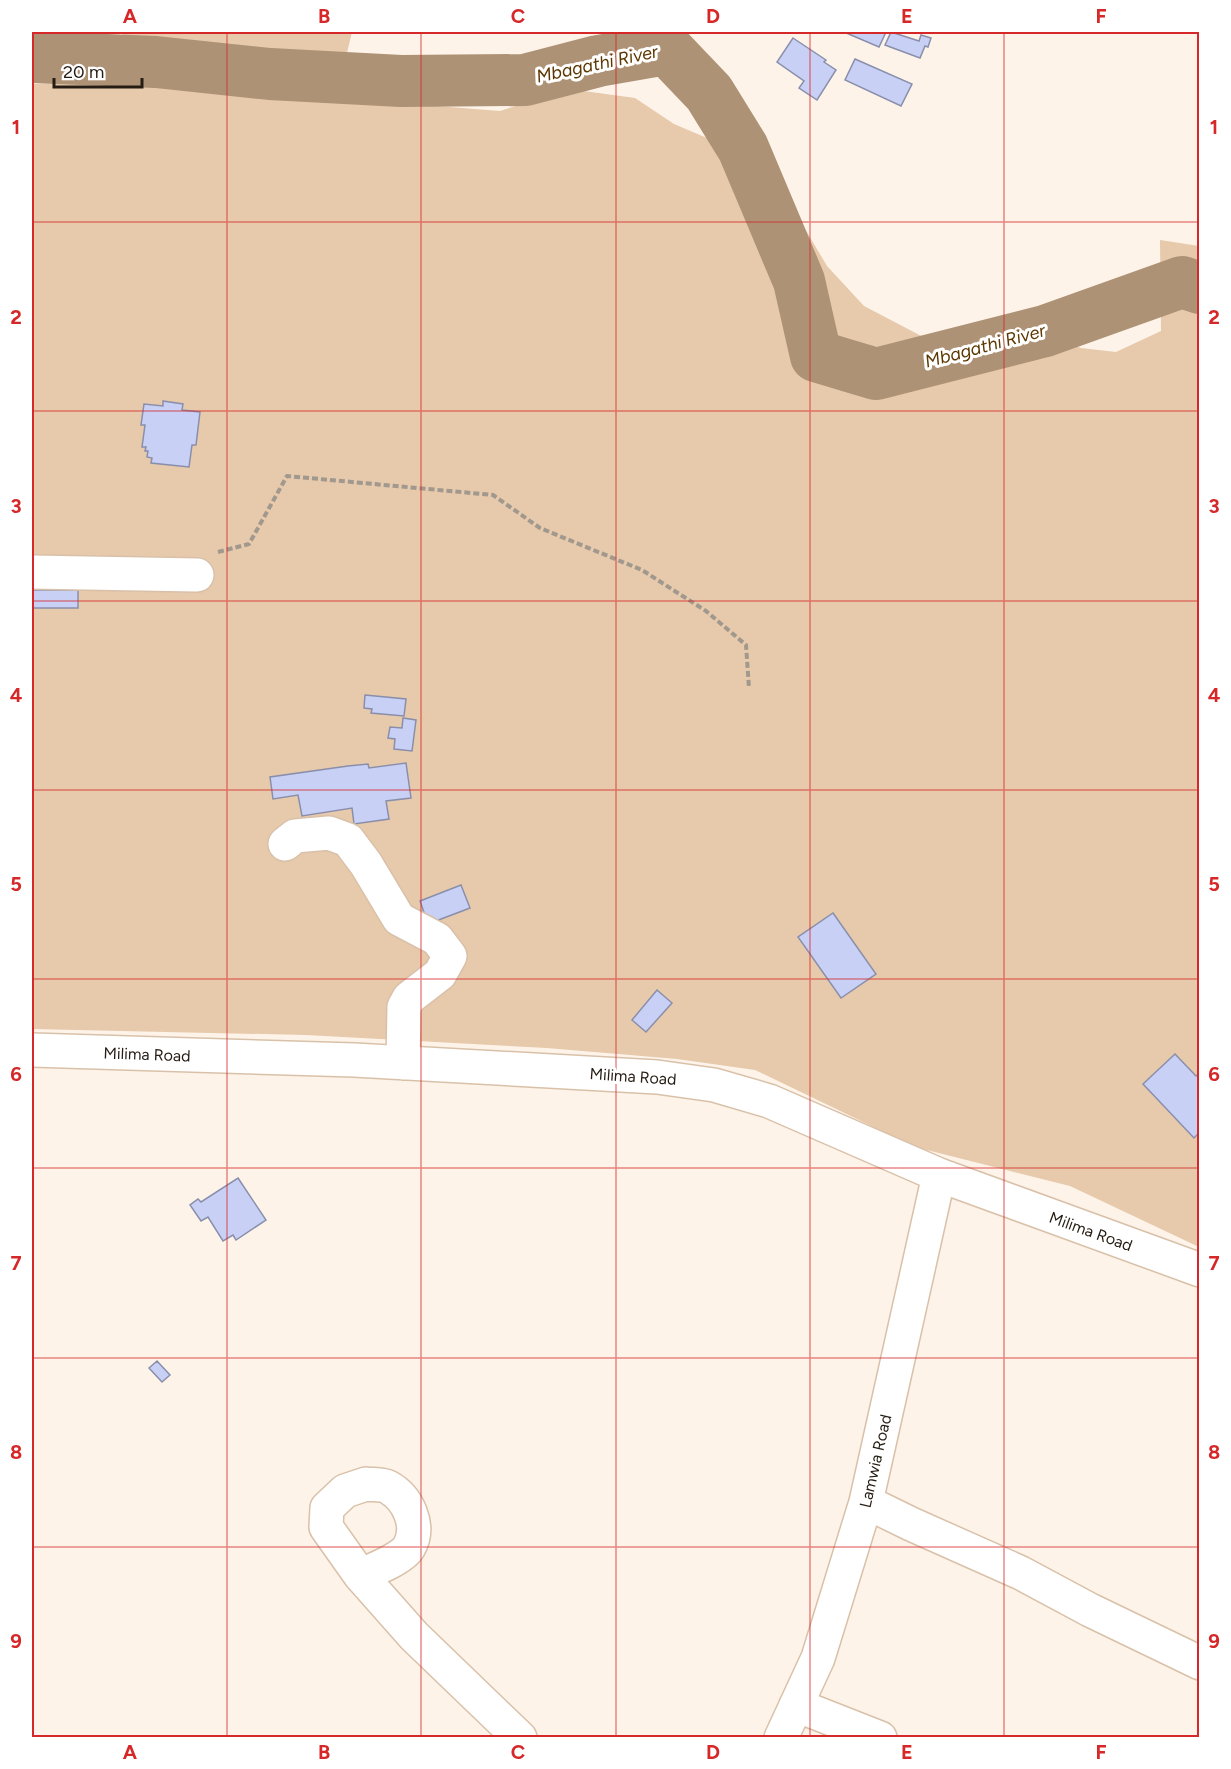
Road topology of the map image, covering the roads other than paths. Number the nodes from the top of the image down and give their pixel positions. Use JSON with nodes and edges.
{"nodes":[{"id":1,"x":32,"y":572,"type":"edge"},
{"id":2,"x":197,"y":575,"type":"road end"},
{"id":3,"x":285,"y":844,"type":"dead end"},
{"id":4,"x":32,"y":1050,"type":"edge"},
{"id":5,"x":403,"y":1063,"type":"junction"},
{"id":6,"x":939,"y":1175,"type":"junction"},
{"id":7,"x":1191,"y":1260,"type":"edge"},
{"id":8,"x":866,"y":1502,"type":"junction"},
{"id":9,"x":360,"y":1575,"type":"dead end"},
{"id":10,"x":1200,"y":1663,"type":"edge"},
{"id":11,"x":796,"y":1705,"type":"junction"},
{"id":12,"x":520,"y":1737,"type":"edge"},
{"id":13,"x":781,"y":1737,"type":"edge"},
{"id":14,"x":880,"y":1737,"type":"edge"}],
"edges":[{"from":1,"to":2,"type":"street"},
{"from":3,"to":5,"type":"street"},
{"from":4,"to":5,"type":"street","name":"Milima Road"},
{"from":5,"to":6,"type":"street","name":"Milima Road"},
{"from":6,"to":7,"type":"street","name":"Milima Road"},
{"from":6,"to":8,"type":"street","name":"Lamwia Road"},
{"from":8,"to":10,"type":"street"},
{"from":8,"to":11,"type":"street","name":"Lamwia Road"},
{"from":9,"to":12,"type":"street"},
{"from":11,"to":13,"type":"street","name":"Lamwia Road"},
{"from":11,"to":14,"type":"street"}]}
